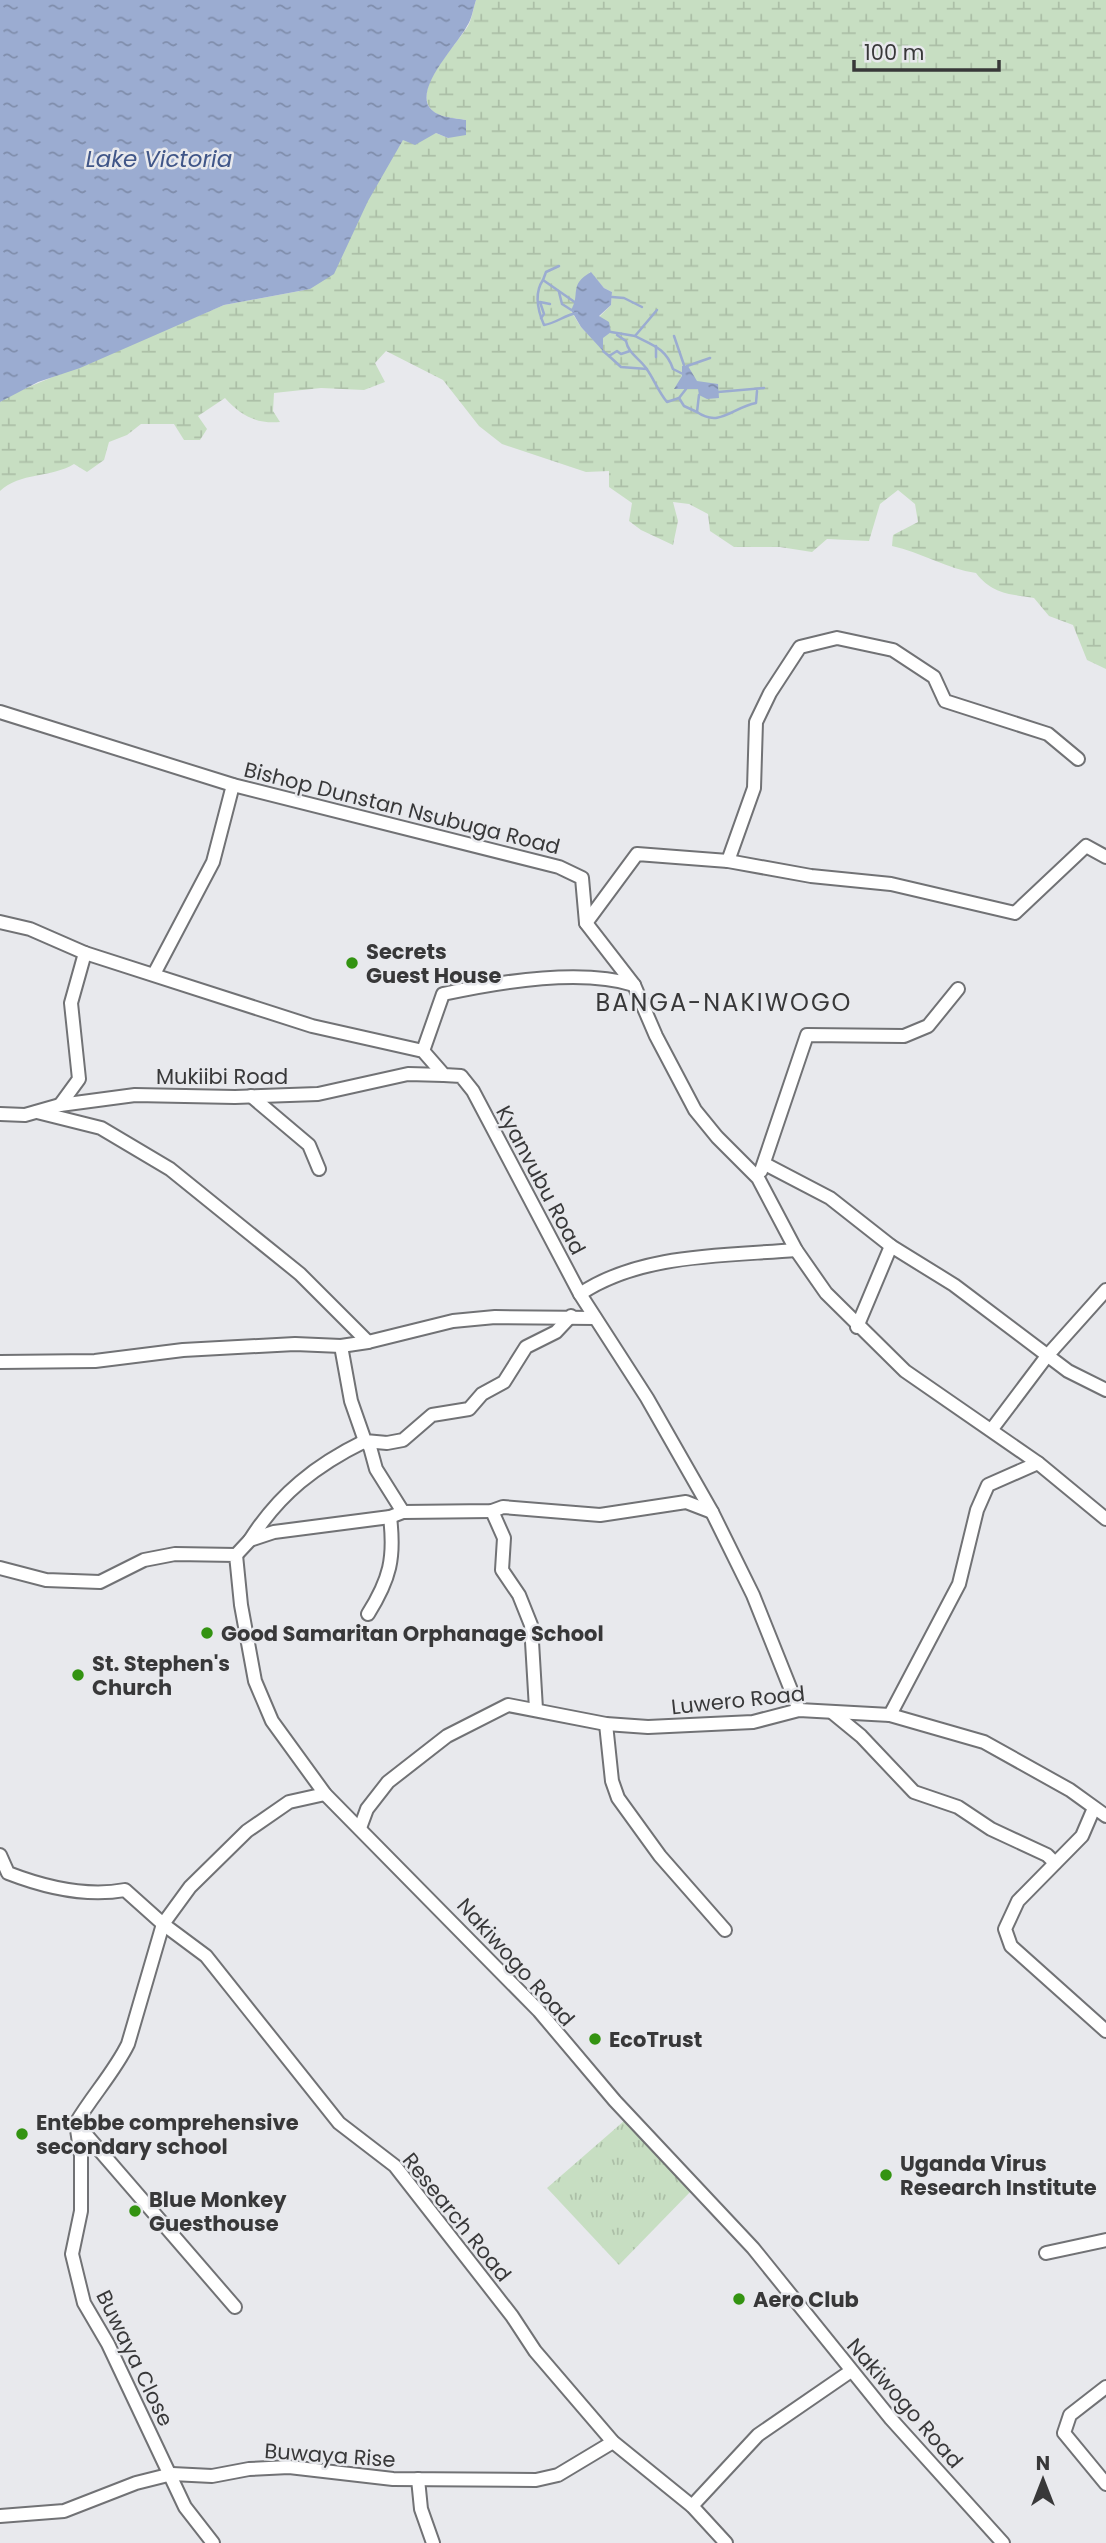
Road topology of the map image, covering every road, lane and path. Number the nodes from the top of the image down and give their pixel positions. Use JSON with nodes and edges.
{"nodes":[{"id":1,"x":0,"y":712,"type":"edge"},
{"id":2,"x":1078,"y":759,"type":"dead end"},
{"id":3,"x":233,"y":785,"type":"junction"},
{"id":4,"x":1106,"y":857,"type":"edge"},
{"id":5,"x":728,"y":861,"type":"junction"},
{"id":6,"x":0,"y":922,"type":"edge"},
{"id":7,"x":586,"y":923,"type":"junction"},
{"id":8,"x":85,"y":953,"type":"junction"},
{"id":9,"x":155,"y":974,"type":"junction"},
{"id":10,"x":634,"y":985,"type":"junction"},
{"id":11,"x":958,"y":989,"type":"dead end"},
{"id":12,"x":423,"y":1051,"type":"junction"},
{"id":13,"x":444,"y":1075,"type":"junction"},
{"id":14,"x":251,"y":1096,"type":"junction"},
{"id":15,"x":60,"y":1105,"type":"junction"},
{"id":16,"x":37,"y":1112,"type":"junction"},
{"id":17,"x":0,"y":1114,"type":"edge"},
{"id":18,"x":765,"y":1164,"type":"junction"},
{"id":19,"x":319,"y":1169,"type":"dead end"},
{"id":20,"x":758,"y":1178,"type":"junction"},
{"id":21,"x":891,"y":1246,"type":"junction"},
{"id":22,"x":796,"y":1250,"type":"junction"},
{"id":23,"x":1106,"y":1290,"type":"edge"},
{"id":24,"x":580,"y":1294,"type":"junction"},
{"id":25,"x":571,"y":1316,"type":"junction"},
{"id":26,"x":595,"y":1318,"type":"junction"},
{"id":27,"x":857,"y":1327,"type":"junction"},
{"id":28,"x":368,"y":1342,"type":"junction"},
{"id":29,"x":341,"y":1346,"type":"junction"},
{"id":30,"x":1047,"y":1356,"type":"junction"},
{"id":31,"x":0,"y":1362,"type":"edge"},
{"id":32,"x":1106,"y":1390,"type":"edge"},
{"id":33,"x":992,"y":1429,"type":"junction"},
{"id":34,"x":365,"y":1441,"type":"junction"},
{"id":35,"x":1038,"y":1463,"type":"junction"},
{"id":36,"x":492,"y":1511,"type":"junction"},
{"id":37,"x":403,"y":1512,"type":"junction"},
{"id":38,"x":712,"y":1512,"type":"junction"},
{"id":39,"x":390,"y":1517,"type":"junction"},
{"id":40,"x":1106,"y":1519,"type":"edge"},
{"id":41,"x":250,"y":1540,"type":"junction"},
{"id":42,"x":236,"y":1555,"type":"junction"},
{"id":43,"x":0,"y":1568,"type":"edge"},
{"id":44,"x":369,"y":1614,"type":"dead end"},
{"id":45,"x":536,"y":1709,"type":"junction"},
{"id":46,"x":799,"y":1710,"type":"junction"},
{"id":47,"x":833,"y":1713,"type":"junction"},
{"id":48,"x":890,"y":1715,"type":"junction"},
{"id":49,"x":606,"y":1724,"type":"junction"},
{"id":50,"x":325,"y":1794,"type":"junction"},
{"id":51,"x":1094,"y":1808,"type":"junction"},
{"id":52,"x":1106,"y":1816,"type":"edge"},
{"id":53,"x":360,"y":1828,"type":"junction"},
{"id":54,"x":0,"y":1854,"type":"edge"},
{"id":55,"x":1055,"y":1863,"type":"junction"},
{"id":56,"x":163,"y":1924,"type":"junction"},
{"id":57,"x":725,"y":1930,"type":"dead end"},
{"id":58,"x":1106,"y":2031,"type":"edge"},
{"id":59,"x":76,"y":2123,"type":"junction"},
{"id":60,"x":1106,"y":2240,"type":"edge"},
{"id":61,"x":1046,"y":2253,"type":"dead end"},
{"id":62,"x":235,"y":2307,"type":"dead end"},
{"id":63,"x":851,"y":2371,"type":"junction"},
{"id":64,"x":1106,"y":2387,"type":"edge"},
{"id":65,"x":613,"y":2442,"type":"junction"},
{"id":66,"x":172,"y":2474,"type":"junction"},
{"id":67,"x":418,"y":2479,"type":"junction"},
{"id":68,"x":1106,"y":2484,"type":"edge"},
{"id":69,"x":692,"y":2506,"type":"junction"},
{"id":70,"x":0,"y":2516,"type":"edge"},
{"id":71,"x":213,"y":2543,"type":"edge"},
{"id":72,"x":433,"y":2543,"type":"edge"},
{"id":73,"x":726,"y":2543,"type":"edge"},
{"id":74,"x":1003,"y":2543,"type":"edge"}],
"edges":[{"from":1,"to":3,"type":"street","name":"Bishop Dunstan Nsubuga Road"},
{"from":2,"to":5,"type":"street"},
{"from":3,"to":7,"type":"street","name":"Bishop Dunstan Nsubuga Road"},
{"from":3,"to":9,"type":"street"},
{"from":4,"to":5,"type":"street"},
{"from":5,"to":7,"type":"street"},
{"from":6,"to":8,"type":"street"},
{"from":7,"to":10,"type":"street"},
{"from":8,"to":9,"type":"street"},
{"from":8,"to":15,"type":"street"},
{"from":9,"to":12,"type":"street"},
{"from":10,"to":12,"type":"street"},
{"from":10,"to":20,"type":"street"},
{"from":11,"to":18,"type":"street"},
{"from":12,"to":13,"type":"street","name":"Kyanvubu Road"},
{"from":13,"to":14,"type":"street","name":"Mukiibi Road"},
{"from":13,"to":24,"type":"street","name":"Kyanvubu Road"},
{"from":14,"to":15,"type":"street","name":"Mukiibi Road"},
{"from":14,"to":19,"type":"street"},
{"from":15,"to":16,"type":"street","name":"Mukiibi Road"},
{"from":16,"to":17,"type":"street","name":"Mukiibi Road"},
{"from":16,"to":28,"type":"street"},
{"from":18,"to":20,"type":"street"},
{"from":18,"to":21,"type":"street"},
{"from":20,"to":22,"type":"street"},
{"from":21,"to":27,"type":"street"},
{"from":21,"to":30,"type":"street"},
{"from":22,"to":24,"type":"street"},
{"from":22,"to":27,"type":"street"},
{"from":23,"to":30,"type":"street"},
{"from":24,"to":26,"type":"street","name":"Kyanvubu Road"},
{"from":25,"to":26,"type":"street"},
{"from":25,"to":28,"type":"street"},
{"from":25,"to":34,"type":"street"},
{"from":26,"to":38,"type":"street","name":"Kyanvubu Road"},
{"from":27,"to":33,"type":"street"},
{"from":28,"to":29,"type":"street"},
{"from":29,"to":31,"type":"street"},
{"from":29,"to":34,"type":"street"},
{"from":30,"to":32,"type":"street"},
{"from":30,"to":33,"type":"street"},
{"from":33,"to":35,"type":"street"},
{"from":34,"to":37,"type":"street"},
{"from":34,"to":41,"type":"street"},
{"from":35,"to":40,"type":"street"},
{"from":35,"to":48,"type":"street"},
{"from":36,"to":37,"type":"street"},
{"from":36,"to":38,"type":"street"},
{"from":36,"to":45,"type":"street"},
{"from":37,"to":39,"type":"street"},
{"from":38,"to":46,"type":"street","name":"Kyanvubu Road"},
{"from":39,"to":41,"type":"street"},
{"from":39,"to":44,"type":"street"},
{"from":41,"to":42,"type":"street"},
{"from":42,"to":43,"type":"street"},
{"from":42,"to":50,"type":"street","name":"Nakiwogo Road"},
{"from":45,"to":49,"type":"street","name":"Luwero Road"},
{"from":45,"to":53,"type":"street","name":"Luwero Road"},
{"from":46,"to":47,"type":"street","name":"Luwero Road"},
{"from":46,"to":49,"type":"street","name":"Luwero Road"},
{"from":47,"to":48,"type":"street","name":"Luwero Road"},
{"from":47,"to":55,"type":"street"},
{"from":48,"to":51,"type":"street","name":"Luwero Road"},
{"from":49,"to":57,"type":"street"},
{"from":50,"to":53,"type":"street","name":"Nakiwogo Road"},
{"from":50,"to":56,"type":"street"},
{"from":51,"to":52,"type":"street","name":"Luwero Road"},
{"from":51,"to":55,"type":"street"},
{"from":53,"to":63,"type":"street","name":"Nakiwogo Road"},
{"from":54,"to":56,"type":"street","name":"Research Road"},
{"from":55,"to":58,"type":"street"},
{"from":56,"to":59,"type":"street"},
{"from":56,"to":65,"type":"street","name":"Research Road"},
{"from":59,"to":62,"type":"street"},
{"from":59,"to":66,"type":"street","name":"Buwaya Close"},
{"from":60,"to":61,"type":"street"},
{"from":63,"to":69,"type":"street"},
{"from":63,"to":74,"type":"street","name":"Nakiwogo Road"},
{"from":64,"to":68,"type":"street"},
{"from":65,"to":67,"type":"street","name":"Buwaya Rise"},
{"from":65,"to":69,"type":"street","name":"Research Road"},
{"from":66,"to":67,"type":"street","name":"Buwaya Rise"},
{"from":66,"to":70,"type":"street","name":"Buwaya Rise"},
{"from":66,"to":71,"type":"street","name":"Buwaya Close"},
{"from":67,"to":72,"type":"street"},
{"from":69,"to":73,"type":"street","name":"Research Road"}]}
